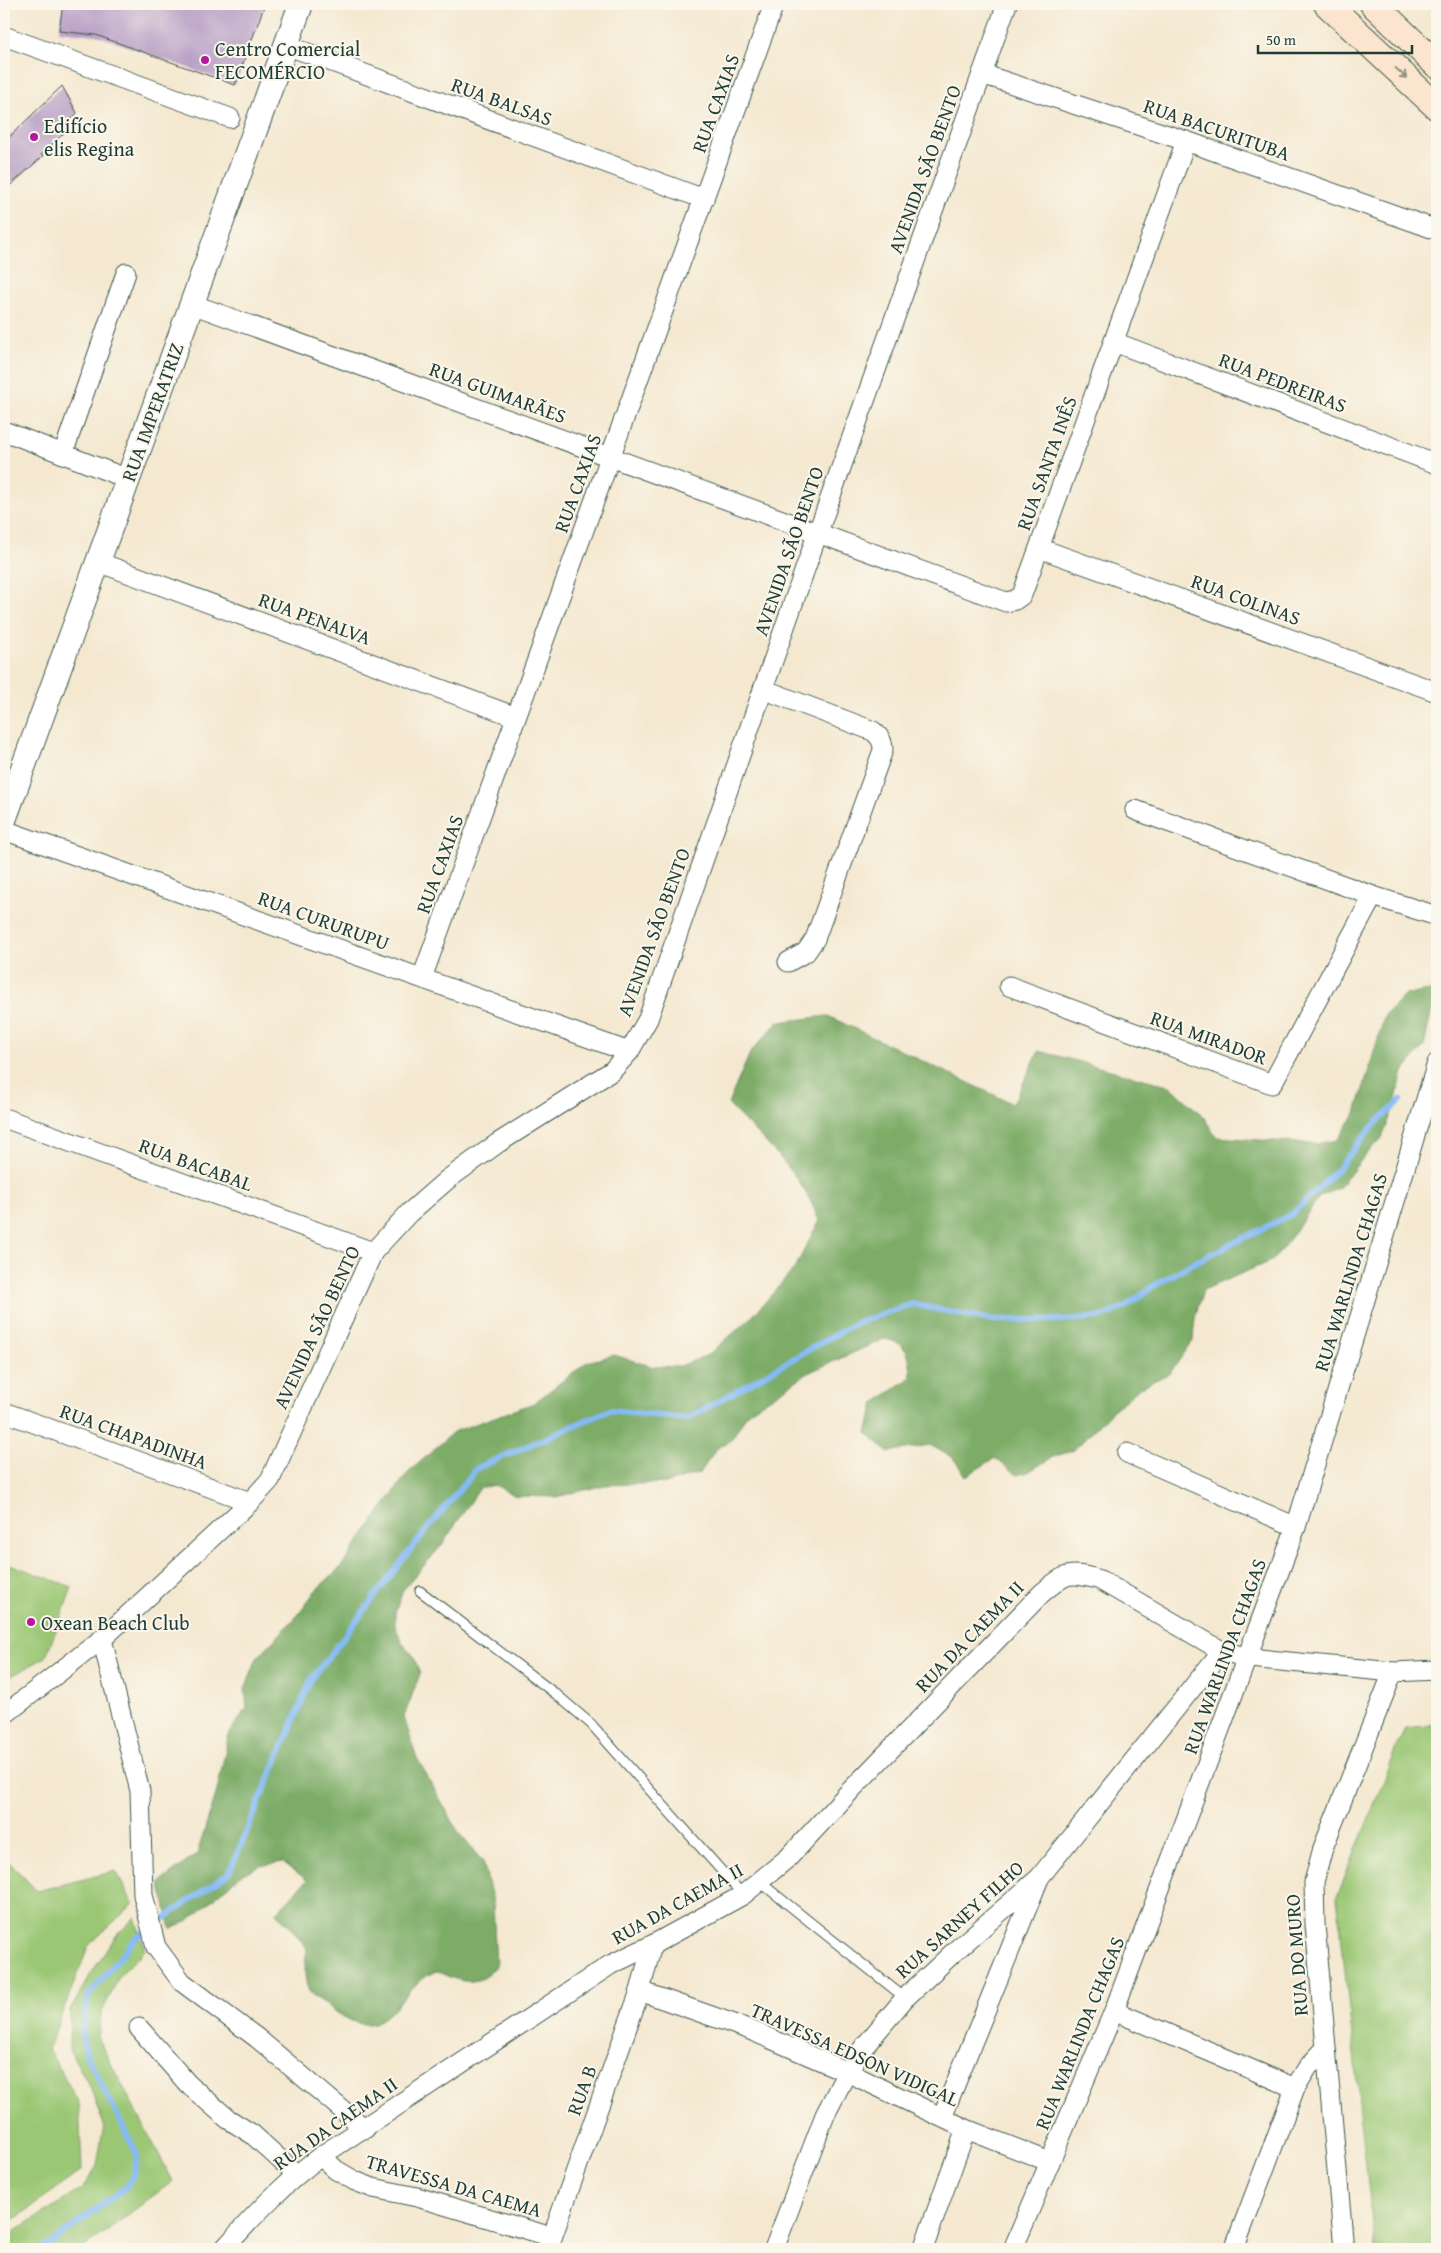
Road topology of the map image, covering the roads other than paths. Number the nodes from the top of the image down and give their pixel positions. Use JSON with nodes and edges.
{"nodes":[{"id":1,"x":301,"y":4,"type":"edge"},
{"id":2,"x":774,"y":4,"type":"edge"},
{"id":3,"x":1007,"y":4,"type":"edge"},
{"id":4,"x":1327,"y":4,"type":"edge"},
{"id":5,"x":1373,"y":4,"type":"edge"},
{"id":6,"x":4,"y":36,"type":"edge"},
{"id":7,"x":286,"y":45,"type":"junction"},
{"id":8,"x":1437,"y":65,"type":"edge"},
{"id":9,"x":982,"y":74,"type":"junction"},
{"id":10,"x":1437,"y":107,"type":"edge"},
{"id":11,"x":230,"y":118,"type":"dead end"},
{"id":12,"x":1186,"y":141,"type":"junction"},
{"id":13,"x":704,"y":199,"type":"junction"},
{"id":14,"x":1437,"y":230,"type":"edge"},
{"id":15,"x":126,"y":272,"type":"dead end"},
{"id":16,"x":192,"y":304,"type":"junction"},
{"id":17,"x":1114,"y":342,"type":"junction"},
{"id":18,"x":4,"y":431,"type":"edge"},
{"id":19,"x":62,"y":454,"type":"junction"},
{"id":20,"x":610,"y":457,"type":"junction"},
{"id":21,"x":1437,"y":464,"type":"edge"},
{"id":22,"x":128,"y":479,"type":"junction"},
{"id":23,"x":818,"y":532,"type":"junction"},
{"id":24,"x":1039,"y":548,"type":"junction"},
{"id":25,"x":98,"y":562,"type":"junction"},
{"id":26,"x":763,"y":689,"type":"junction"},
{"id":27,"x":1437,"y":692,"type":"edge"},
{"id":28,"x":516,"y":717,"type":"junction"},
{"id":29,"x":1135,"y":810,"type":"dead end"},
{"id":30,"x":4,"y":820,"type":"edge"},
{"id":31,"x":4,"y":830,"type":"edge"},
{"id":32,"x":1373,"y":896,"type":"junction"},
{"id":33,"x":1437,"y":916,"type":"edge"},
{"id":34,"x":788,"y":962,"type":"dead end"},
{"id":35,"x":422,"y":978,"type":"junction"},
{"id":36,"x":1009,"y":986,"type":"dead end"},
{"id":37,"x":629,"y":1052,"type":"junction"},
{"id":38,"x":1437,"y":1063,"type":"edge"},
{"id":39,"x":4,"y":1118,"type":"edge"},
{"id":40,"x":373,"y":1252,"type":"junction"},
{"id":41,"x":4,"y":1412,"type":"edge"},
{"id":42,"x":1127,"y":1453,"type":"dead end"},
{"id":43,"x":250,"y":1502,"type":"junction"},
{"id":44,"x":1296,"y":1527,"type":"junction"},
{"id":45,"x":420,"y":1591,"type":"dead end"},
{"id":46,"x":102,"y":1639,"type":"junction"},
{"id":47,"x":1222,"y":1651,"type":"junction"},
{"id":48,"x":1248,"y":1658,"type":"junction"},
{"id":49,"x":1437,"y":1670,"type":"edge"},
{"id":50,"x":1393,"y":1672,"type":"junction"},
{"id":51,"x":5,"y":1716,"type":"edge"},
{"id":52,"x":1039,"y":1878,"type":"junction"},
{"id":53,"x":760,"y":1882,"type":"junction"},
{"id":54,"x":743,"y":1895,"type":"junction"},
{"id":55,"x":652,"y":1945,"type":"junction"},
{"id":56,"x":640,"y":1992,"type":"junction"},
{"id":57,"x":905,"y":1998,"type":"junction"},
{"id":58,"x":1114,"y":2011,"type":"junction"},
{"id":59,"x":139,"y":2028,"type":"dead end"},
{"id":60,"x":1325,"y":2049,"type":"junction"},
{"id":61,"x":847,"y":2072,"type":"junction"},
{"id":62,"x":1295,"y":2088,"type":"junction"},
{"id":63,"x":942,"y":2117,"type":"junction"},
{"id":64,"x":365,"y":2128,"type":"junction"},
{"id":65,"x":966,"y":2129,"type":"junction"},
{"id":66,"x":321,"y":2156,"type":"junction"},
{"id":67,"x":1050,"y":2162,"type":"junction"},
{"id":68,"x":296,"y":2174,"type":"junction"},
{"id":69,"x":550,"y":2243,"type":"edge"},
{"id":70,"x":224,"y":2249,"type":"edge"},
{"id":71,"x":774,"y":2249,"type":"edge"},
{"id":72,"x":923,"y":2249,"type":"edge"},
{"id":73,"x":1013,"y":2249,"type":"edge"},
{"id":74,"x":1234,"y":2249,"type":"edge"},
{"id":75,"x":1344,"y":2249,"type":"edge"}],
"edges":[{"from":1,"to":7,"type":"street","name":"RUA IMPERATRIZ"},
{"from":2,"to":13,"type":"street","name":"RUA CAXIAS"},
{"from":3,"to":9,"type":"street","name":"AVENIDA SÃO BENTO"},
{"from":4,"to":10,"type":"main road","one_way":true},
{"from":5,"to":8,"type":"main road"},
{"from":6,"to":11,"type":"street"},
{"from":7,"to":13,"type":"street","name":"RUA BALSAS"},
{"from":7,"to":16,"type":"street","name":"RUA IMPERATRIZ"},
{"from":9,"to":12,"type":"street","name":"RUA BACURITUBA"},
{"from":9,"to":23,"type":"street","name":"AVENIDA SÃO BENTO"},
{"from":12,"to":14,"type":"street","name":"RUA BACURITUBA"},
{"from":12,"to":17,"type":"street","name":"RUA SANTA INÊS"},
{"from":13,"to":20,"type":"street","name":"RUA CAXIAS"},
{"from":15,"to":19,"type":"street"},
{"from":16,"to":20,"type":"street","name":"RUA GUIMARÃES"},
{"from":16,"to":22,"type":"street","name":"RUA IMPERATRIZ"},
{"from":17,"to":21,"type":"street","name":"RUA PEDREIRAS"},
{"from":17,"to":24,"type":"street","name":"RUA SANTA INÊS"},
{"from":18,"to":19,"type":"street"},
{"from":19,"to":22,"type":"street"},
{"from":20,"to":23,"type":"street","name":"RUA GUIMARÃES"},
{"from":20,"to":28,"type":"street","name":"RUA CAXIAS"},
{"from":22,"to":25,"type":"street","name":"RUA IMPERATRIZ"},
{"from":23,"to":24,"type":"street","name":"RUA SANTA INÊS"},
{"from":23,"to":26,"type":"street","name":"AVENIDA SÃO BENTO"},
{"from":24,"to":27,"type":"street","name":"RUA COLINAS"},
{"from":25,"to":28,"type":"street","name":"RUA PENALVA"},
{"from":25,"to":30,"type":"street","name":"RUA IMPERATRIZ"},
{"from":26,"to":34,"type":"street"},
{"from":26,"to":37,"type":"street","name":"AVENIDA SÃO BENTO"},
{"from":28,"to":35,"type":"street","name":"RUA CAXIAS"},
{"from":29,"to":32,"type":"street"},
{"from":31,"to":35,"type":"street","name":"RUA CURURUPU"},
{"from":32,"to":33,"type":"street"},
{"from":32,"to":36,"type":"street","name":"RUA MIRADOR"},
{"from":35,"to":37,"type":"street","name":"RUA CURURUPU"},
{"from":37,"to":40,"type":"street","name":"AVENIDA SÃO BENTO"},
{"from":38,"to":44,"type":"street","name":"RUA WARLINDA CHAGAS"},
{"from":39,"to":40,"type":"street","name":"RUA BACABAL"},
{"from":40,"to":43,"type":"street","name":"AVENIDA SÃO BENTO"},
{"from":41,"to":43,"type":"street","name":"RUA CHAPADINHA"},
{"from":42,"to":44,"type":"street"},
{"from":43,"to":46,"type":"street","name":"AVENIDA SÃO BENTO"},
{"from":44,"to":48,"type":"street","name":"RUA WARLINDA CHAGAS"},
{"from":45,"to":54,"type":"lane"},
{"from":46,"to":51,"type":"street","name":"AVENIDA SÃO BENTO"},
{"from":46,"to":64,"type":"street"},
{"from":47,"to":48,"type":"street","name":"RUA DA CAEMA II"},
{"from":47,"to":52,"type":"street","name":"RUA SARNEY FILHO"},
{"from":47,"to":53,"type":"street","name":"RUA DA CAEMA II"},
{"from":48,"to":50,"type":"street","name":"RUA DA CAEMA II"},
{"from":48,"to":58,"type":"street","name":"RUA WARLINDA CHAGAS"},
{"from":49,"to":50,"type":"street","name":"RUA DA CAEMA II"},
{"from":50,"to":60,"type":"street","name":"RUA DO MURO"},
{"from":52,"to":57,"type":"street","name":"RUA SARNEY FILHO"},
{"from":52,"to":63,"type":"street"},
{"from":53,"to":54,"type":"street","name":"RUA DA CAEMA II"},
{"from":53,"to":57,"type":"lane"},
{"from":54,"to":55,"type":"street","name":"RUA DA CAEMA II"},
{"from":55,"to":56,"type":"street","name":"RUA B"},
{"from":55,"to":64,"type":"street","name":"RUA DA CAEMA II"},
{"from":56,"to":61,"type":"street","name":"TRAVESSA EDSON VIDIGAL"},
{"from":56,"to":69,"type":"street","name":"RUA B"},
{"from":57,"to":61,"type":"street","name":"RUA SARNEY FILHO"},
{"from":58,"to":62,"type":"street"},
{"from":58,"to":67,"type":"street","name":"RUA WARLINDA CHAGAS"},
{"from":59,"to":68,"type":"street"},
{"from":60,"to":62,"type":"street"},
{"from":60,"to":75,"type":"street","name":"RUA DO MURO"},
{"from":61,"to":63,"type":"street","name":"TRAVESSA EDSON VIDIGAL"},
{"from":61,"to":71,"type":"street","name":"RUA SARNEY FILHO"},
{"from":62,"to":74,"type":"street"},
{"from":63,"to":65,"type":"street","name":"TRAVESSA EDSON VIDIGAL"},
{"from":64,"to":66,"type":"street","name":"RUA DA CAEMA II"},
{"from":65,"to":67,"type":"street","name":"TRAVESSA EDSON VIDIGAL"},
{"from":65,"to":72,"type":"street"},
{"from":66,"to":68,"type":"street","name":"RUA DA CAEMA II"},
{"from":66,"to":69,"type":"street","name":"TRAVESSA DA CAEMA"},
{"from":67,"to":73,"type":"street","name":"RUA WARLINDA CHAGAS"},
{"from":68,"to":70,"type":"street","name":"RUA DA CAEMA II"}]}
